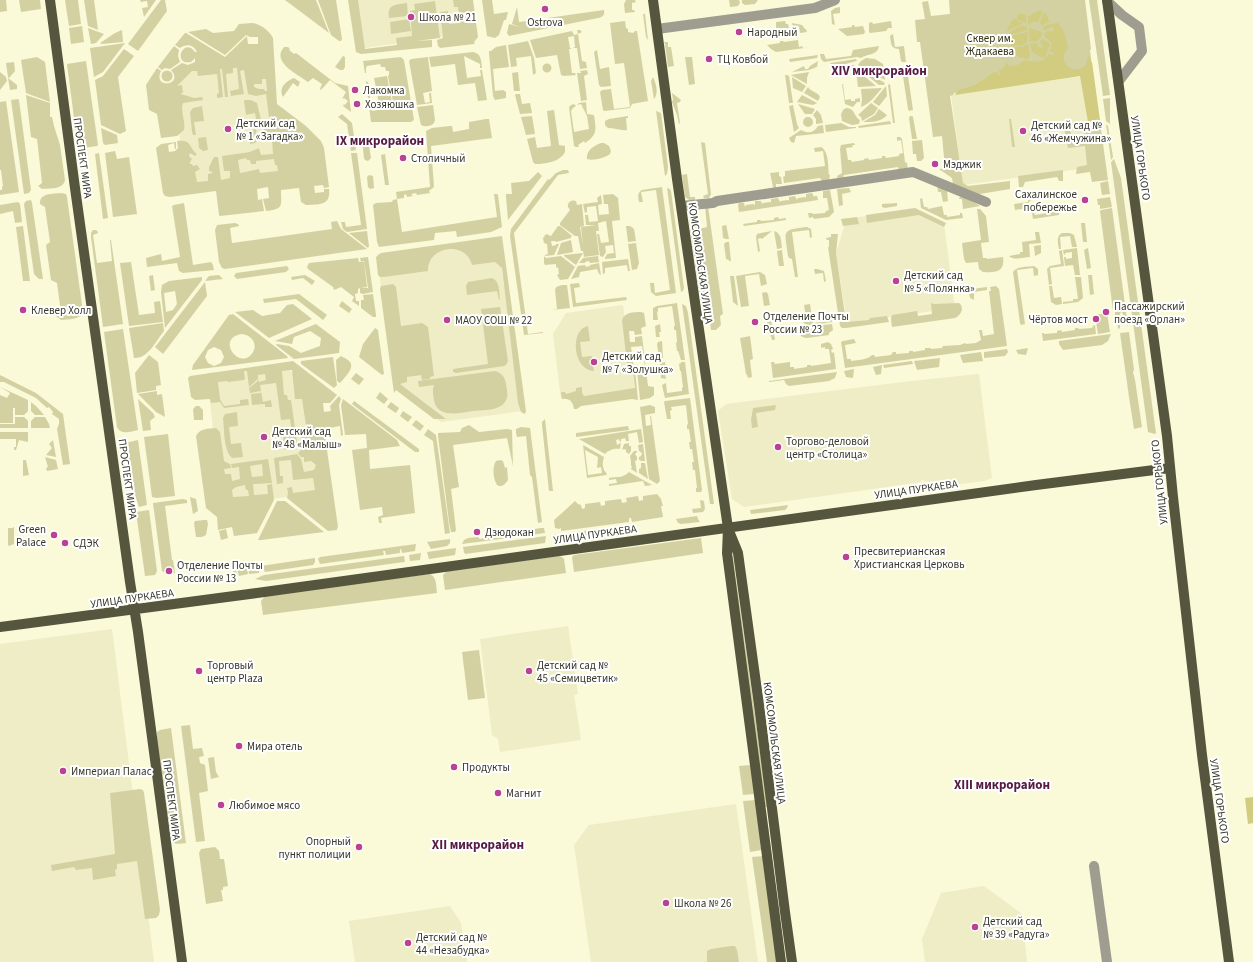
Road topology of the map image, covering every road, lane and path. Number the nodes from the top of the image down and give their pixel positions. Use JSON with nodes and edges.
{"nodes":[{"id":1,"x":50,"y":0,"type":"edge"},
{"id":2,"x":653,"y":0,"type":"edge"},
{"id":3,"x":835,"y":0,"type":"edge"},
{"id":4,"x":1107,"y":0,"type":"edge"},
{"id":5,"x":814,"y":4,"type":"edge"},
{"id":6,"x":657,"y":29,"type":"junction"},
{"id":7,"x":1119,"y":81,"type":"junction"},
{"id":8,"x":986,"y":202,"type":"dead end"},
{"id":9,"x":681,"y":206,"type":"junction"},
{"id":10,"x":1170,"y":468,"type":"junction"},
{"id":11,"x":728,"y":528,"type":"junction"},
{"id":12,"x":135,"y":609,"type":"junction"},
{"id":13,"x":0,"y":627,"type":"edge"},
{"id":14,"x":1094,"y":866,"type":"dead end"},
{"id":15,"x":182,"y":962,"type":"edge"},
{"id":16,"x":781,"y":962,"type":"edge"},
{"id":17,"x":792,"y":962,"type":"edge"},
{"id":18,"x":1107,"y":962,"type":"edge"},
{"id":19,"x":1229,"y":962,"type":"edge"}],
"edges":[{"from":1,"to":12,"type":"main road","name":"ПРОСПЕКТ МИРА"},
{"from":2,"to":6,"type":"main road","name":"КОМСОМОЛЬСКАЯ УЛИЦА"},
{"from":3,"to":5,"type":"street"},
{"from":4,"to":7,"type":"main road","name":"УЛИЦА ГОРЬКОГО"},
{"from":4,"to":7,"type":"street"},
{"from":5,"to":6,"type":"street"},
{"from":6,"to":9,"type":"main road","name":"КОМСОМОЛЬСКАЯ УЛИЦА"},
{"from":7,"to":10,"type":"main road","name":"УЛИЦА ГОРЬКОГО"},
{"from":8,"to":9,"type":"street"},
{"from":9,"to":11,"type":"main road","name":"КОМСОМОЛЬСКАЯ УЛИЦА"},
{"from":10,"to":11,"type":"main road","name":"УЛИЦА ПУРКАЕВА"},
{"from":10,"to":19,"type":"main road","name":"УЛИЦА ГОРЬКОГО"},
{"from":11,"to":12,"type":"main road","name":"УЛИЦА ПУРКАЕВА"},
{"from":11,"to":16,"type":"main road","name":"КОМСОМОЛЬСКАЯ УЛИЦА"},
{"from":11,"to":17,"type":"main road","name":"КОМСОМОЛЬСКАЯ УЛИЦА"},
{"from":12,"to":13,"type":"main road","name":"УЛИЦА ПУРКАЕВА"},
{"from":12,"to":15,"type":"main road","name":"ПРОСПЕКТ МИРА"},
{"from":14,"to":18,"type":"street"}]}
